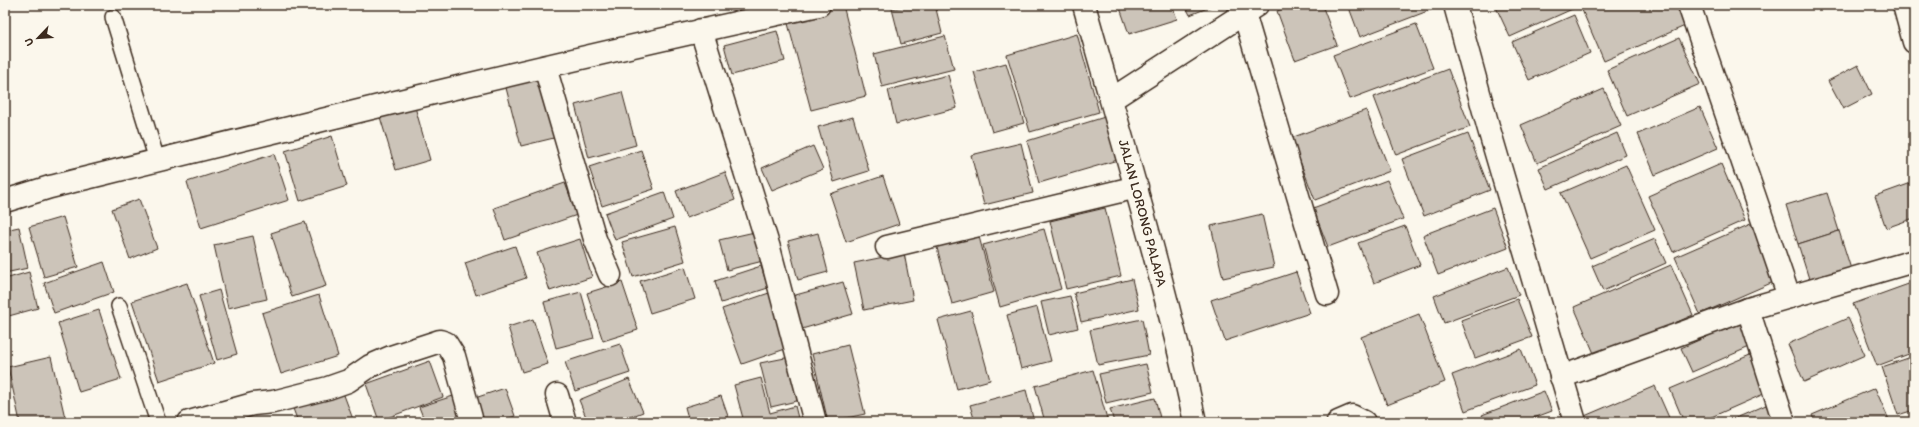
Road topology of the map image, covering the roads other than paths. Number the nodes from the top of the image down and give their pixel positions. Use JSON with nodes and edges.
{"nodes":[{"id":1,"x":819,"y":5,"type":"edge"},
{"id":2,"x":1084,"y":5,"type":"edge"},
{"id":3,"x":1455,"y":5,"type":"edge"},
{"id":4,"x":1690,"y":5,"type":"edge"},
{"id":5,"x":1904,"y":5,"type":"edge"},
{"id":6,"x":1250,"y":9,"type":"edge"},
{"id":7,"x":113,"y":17,"type":"dead end"},
{"id":8,"x":701,"y":30,"type":"junction"},
{"id":9,"x":1914,"y":42,"type":"edge"},
{"id":10,"x":544,"y":67,"type":"junction"},
{"id":11,"x":1112,"y":99,"type":"junction"},
{"id":12,"x":157,"y":160,"type":"junction"},
{"id":13,"x":1137,"y":187,"type":"junction"},
{"id":14,"x":5,"y":201,"type":"edge"},
{"id":15,"x":887,"y":247,"type":"dead end"},
{"id":16,"x":1914,"y":261,"type":"edge"},
{"id":17,"x":610,"y":275,"type":"dead end"},
{"id":18,"x":1327,"y":294,"type":"dead end"},
{"id":19,"x":1789,"y":297,"type":"junction"},
{"id":20,"x":119,"y":306,"type":"dead end"},
{"id":21,"x":1748,"y":309,"type":"junction"},
{"id":22,"x":1561,"y":377,"type":"junction"},
{"id":23,"x":557,"y":395,"type":"dead end"},
{"id":24,"x":471,"y":418,"type":"dead end"},
{"id":25,"x":158,"y":422,"type":"edge"},
{"id":26,"x":189,"y":422,"type":"edge"},
{"id":27,"x":566,"y":422,"type":"edge"},
{"id":28,"x":816,"y":422,"type":"edge"},
{"id":29,"x":1195,"y":422,"type":"edge"},
{"id":30,"x":1338,"y":422,"type":"edge"},
{"id":31,"x":1364,"y":422,"type":"edge"},
{"id":32,"x":1575,"y":422,"type":"edge"},
{"id":33,"x":1784,"y":422,"type":"edge"}],
"edges":[{"from":1,"to":8,"type":"street"},
{"from":2,"to":11,"type":"street","name":"JALAN LORONG PALAPA"},
{"from":3,"to":22,"type":"street"},
{"from":4,"to":19,"type":"street"},
{"from":5,"to":9,"type":"street"},
{"from":6,"to":11,"type":"street"},
{"from":6,"to":18,"type":"street"},
{"from":7,"to":12,"type":"lane"},
{"from":8,"to":10,"type":"street"},
{"from":8,"to":28,"type":"street"},
{"from":10,"to":12,"type":"street"},
{"from":10,"to":17,"type":"street"},
{"from":11,"to":13,"type":"street","name":"JALAN LORONG PALAPA"},
{"from":12,"to":14,"type":"street"},
{"from":13,"to":15,"type":"street"},
{"from":13,"to":29,"type":"street","name":"JALAN LORONG PALAPA"},
{"from":16,"to":19,"type":"street"},
{"from":19,"to":21,"type":"street"},
{"from":20,"to":25,"type":"lane"},
{"from":21,"to":22,"type":"street"},
{"from":21,"to":33,"type":"street"},
{"from":22,"to":32,"type":"street"},
{"from":23,"to":27,"type":"street"},
{"from":24,"to":26,"type":"street"},
{"from":30,"to":31,"type":"street"}]}
